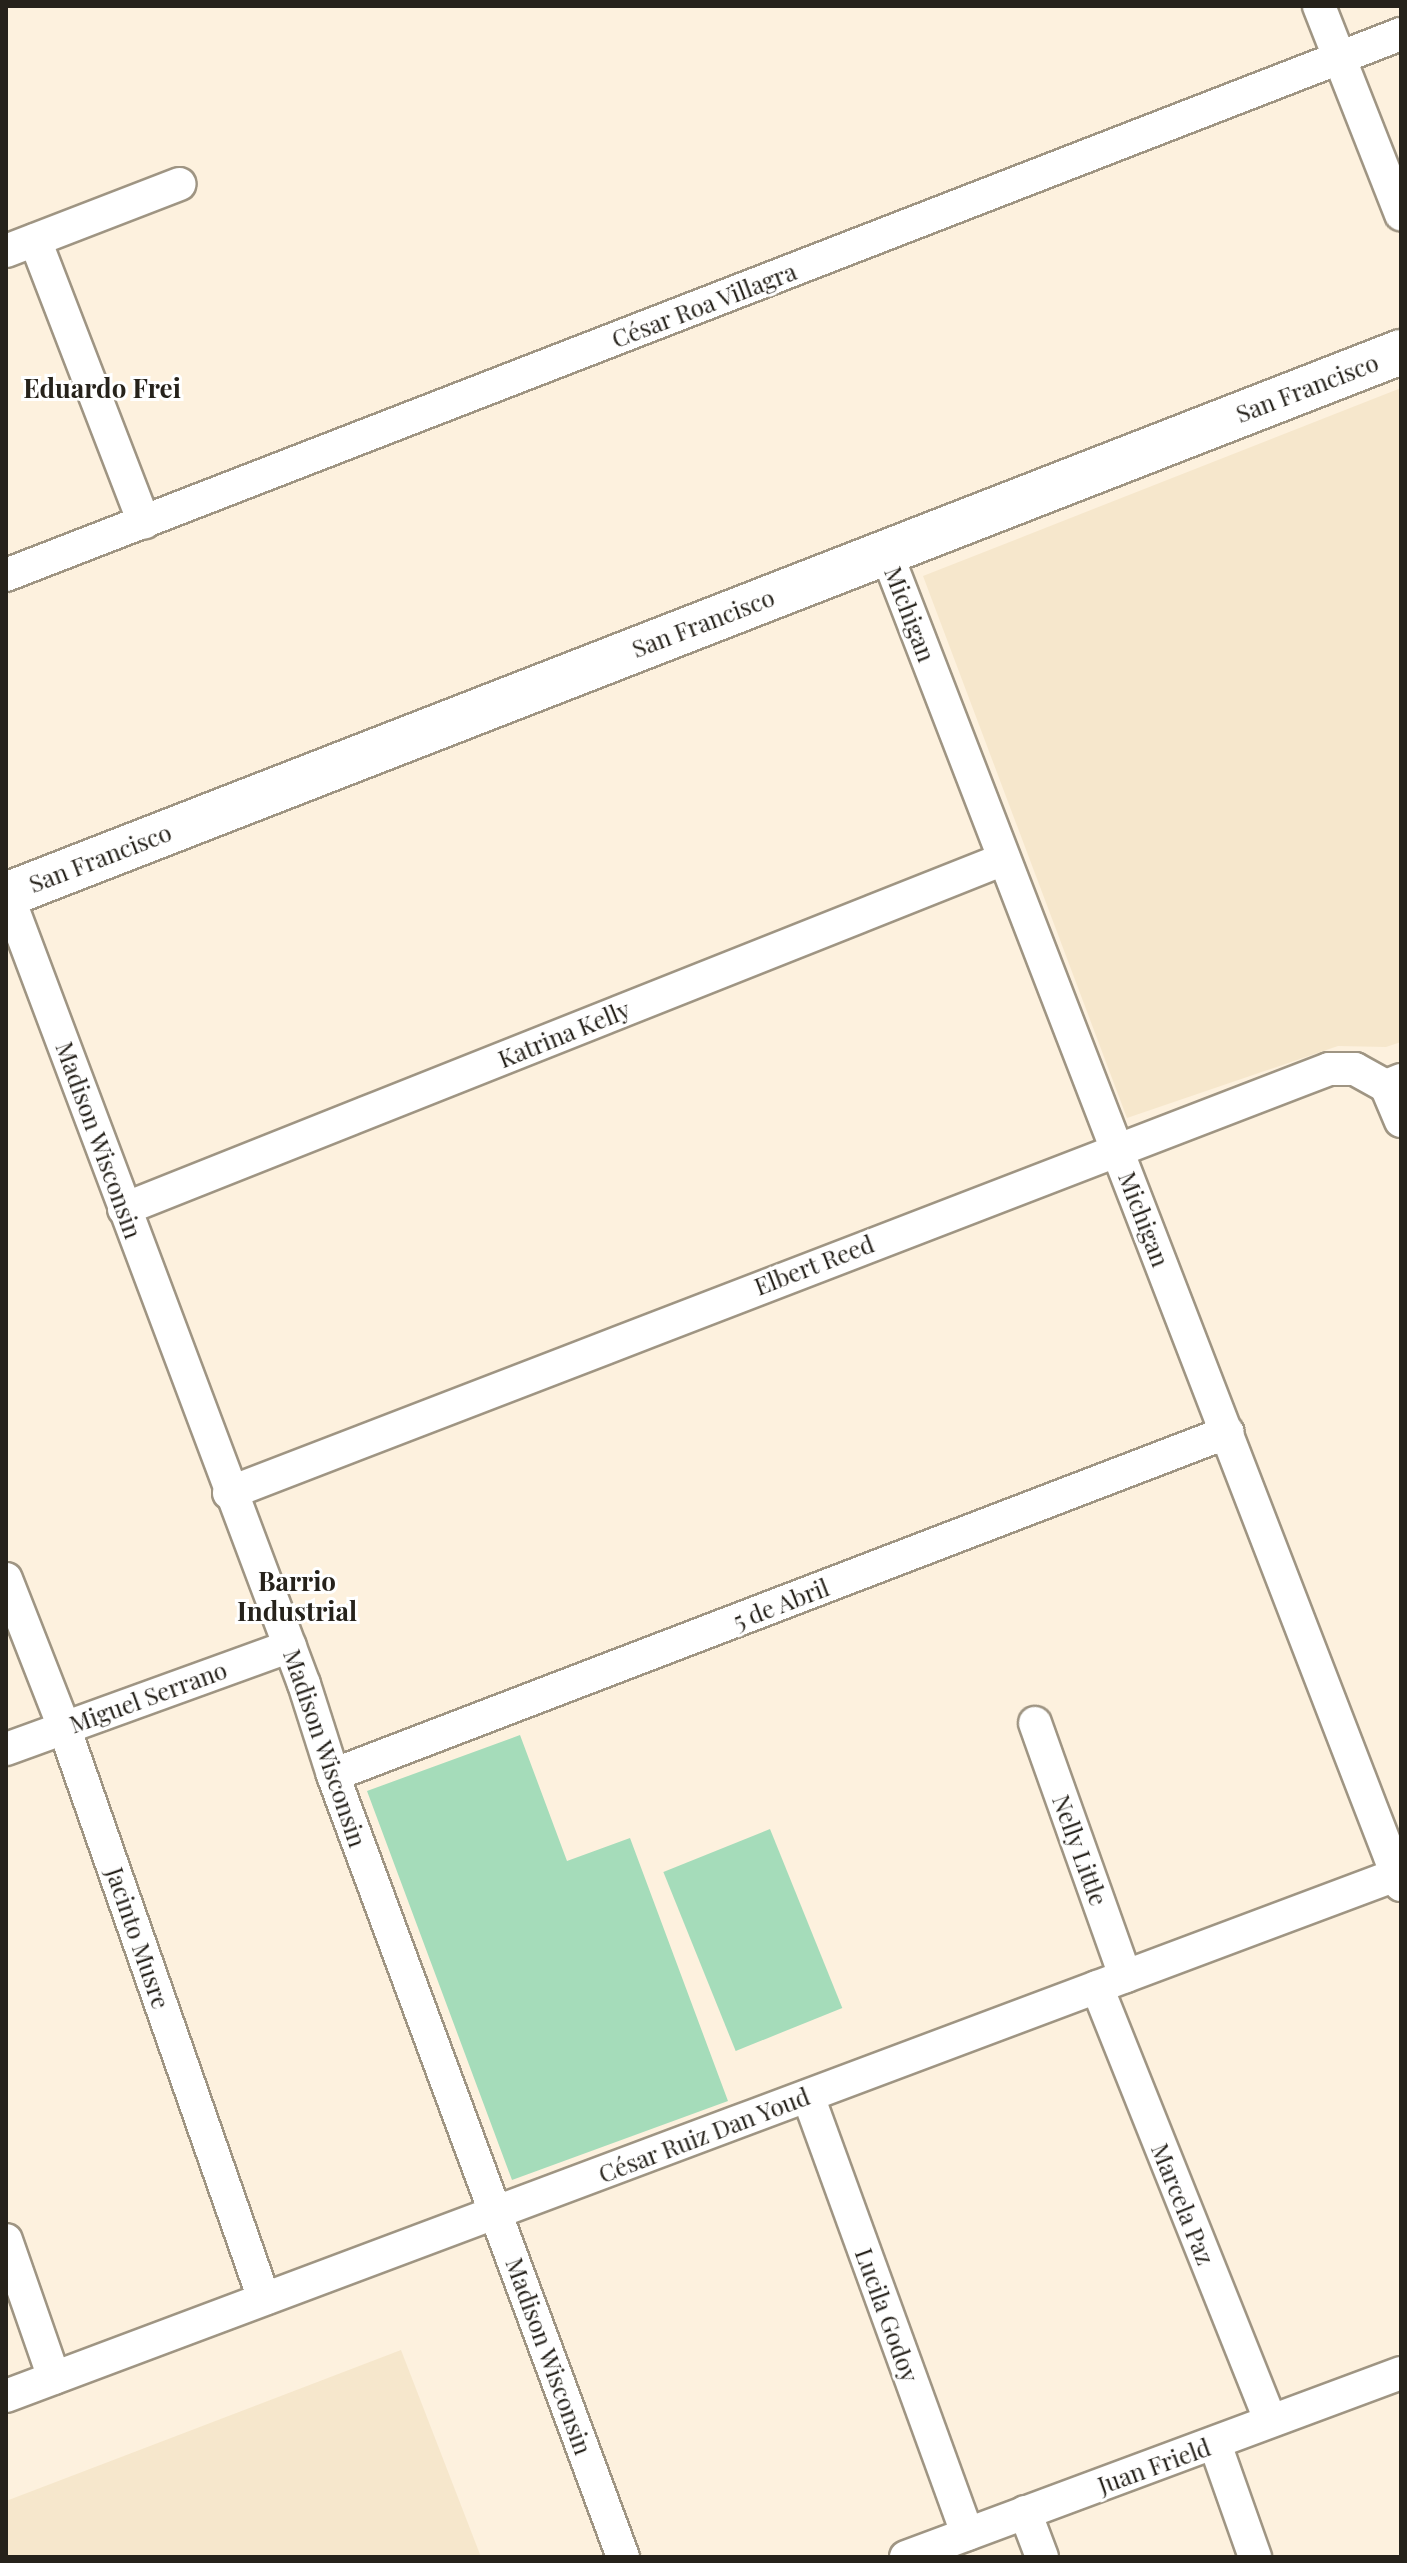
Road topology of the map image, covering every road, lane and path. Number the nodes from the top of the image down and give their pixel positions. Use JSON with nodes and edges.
{"nodes":[{"id":1,"x":1319,"y":6,"type":"edge"},
{"id":2,"x":1401,"y":34,"type":"edge"},
{"id":3,"x":1339,"y":58,"type":"junction"},
{"id":4,"x":180,"y":184,"type":"dead end"},
{"id":5,"x":1401,"y":214,"type":"edge"},
{"id":6,"x":20,"y":245,"type":"edge"},
{"id":7,"x":1401,"y":352,"type":"edge"},
{"id":8,"x":144,"y":523,"type":"junction"},
{"id":9,"x":886,"y":552,"type":"junction"},
{"id":10,"x":6,"y":575,"type":"edge"},
{"id":11,"x":1004,"y":859,"type":"junction"},
{"id":12,"x":6,"y":895,"type":"edge"},
{"id":13,"x":1394,"y":1083,"type":"edge"},
{"id":14,"x":1401,"y":1121,"type":"edge"},
{"id":15,"x":1116,"y":1147,"type":"junction"},
{"id":16,"x":124,"y":1209,"type":"junction"},
{"id":17,"x":1228,"y":1432,"type":"junction"},
{"id":18,"x":229,"y":1493,"type":"junction"},
{"id":19,"x":6,"y":1579,"type":"edge"},
{"id":20,"x":290,"y":1646,"type":"junction"},
{"id":21,"x":1035,"y":1723,"type":"dead end"},
{"id":22,"x":64,"y":1727,"type":"junction"},
{"id":23,"x":6,"y":1749,"type":"edge"},
{"id":24,"x":333,"y":1775,"type":"junction"},
{"id":25,"x":1400,"y":1878,"type":"edge"},
{"id":26,"x":1111,"y":1982,"type":"junction"},
{"id":27,"x":808,"y":2096,"type":"junction"},
{"id":28,"x":496,"y":2213,"type":"junction"},
{"id":29,"x":6,"y":2240,"type":"edge"},
{"id":30,"x":264,"y":2299,"type":"junction"},
{"id":31,"x":1401,"y":2373,"type":"edge"},
{"id":32,"x":54,"y":2378,"type":"junction"},
{"id":33,"x":6,"y":2396,"type":"edge"},
{"id":34,"x":1270,"y":2420,"type":"junction"},
{"id":35,"x":1215,"y":2444,"type":"junction"},
{"id":36,"x":1025,"y":2512,"type":"junction"},
{"id":37,"x":967,"y":2534,"type":"junction"},
{"id":38,"x":623,"y":2557,"type":"edge"},
{"id":39,"x":906,"y":2557,"type":"edge"},
{"id":40,"x":1042,"y":2557,"type":"edge"},
{"id":41,"x":1255,"y":2557,"type":"edge"}],
"edges":[{"from":1,"to":3,"type":"street"},
{"from":2,"to":3,"type":"street","name":"César Roa Villagra"},
{"from":3,"to":5,"type":"street"},
{"from":3,"to":8,"type":"street","name":"César Roa Villagra"},
{"from":4,"to":6,"type":"street"},
{"from":6,"to":8,"type":"street"},
{"from":7,"to":9,"type":"street","name":"San Francisco"},
{"from":8,"to":10,"type":"street","name":"César Roa Villagra"},
{"from":9,"to":11,"type":"street","name":"Michigan"},
{"from":9,"to":12,"type":"street","name":"San Francisco"},
{"from":11,"to":15,"type":"street","name":"Michigan"},
{"from":11,"to":16,"type":"street","name":"Katrina Kelly"},
{"from":12,"to":16,"type":"street","name":"Madison Wisconsin"},
{"from":13,"to":14,"type":"street"},
{"from":13,"to":15,"type":"street","name":"Elbert Reed"},
{"from":15,"to":17,"type":"street","name":"Michigan"},
{"from":15,"to":18,"type":"street","name":"Elbert Reed"},
{"from":16,"to":18,"type":"street","name":"Madison Wisconsin"},
{"from":17,"to":24,"type":"street","name":"5 de Abril"},
{"from":17,"to":25,"type":"street","name":"Michigan"},
{"from":18,"to":20,"type":"street","name":"Madison Wisconsin"},
{"from":19,"to":22,"type":"street","name":"Jacinto Musre"},
{"from":20,"to":22,"type":"street","name":"Miguel Serrano"},
{"from":20,"to":24,"type":"street","name":"Madison Wisconsin"},
{"from":21,"to":26,"type":"street","name":"Nelly Little"},
{"from":22,"to":23,"type":"street","name":"Miguel Serrano"},
{"from":22,"to":30,"type":"street","name":"Jacinto Musre"},
{"from":24,"to":28,"type":"street","name":"Madison Wisconsin"},
{"from":25,"to":26,"type":"street","name":"César Ruiz Dan Youd"},
{"from":26,"to":27,"type":"street","name":"César Ruiz Dan Youd"},
{"from":26,"to":34,"type":"street","name":"Marcela Paz"},
{"from":27,"to":28,"type":"street","name":"César Ruiz Dan Youd"},
{"from":27,"to":37,"type":"street","name":"Lucila Godoy"},
{"from":28,"to":30,"type":"street","name":"César Ruiz Dan Youd"},
{"from":28,"to":38,"type":"street","name":"Madison Wisconsin"},
{"from":29,"to":32,"type":"street"},
{"from":30,"to":32,"type":"street","name":"César Ruiz Dan Youd"},
{"from":31,"to":34,"type":"street","name":"Juan Frield"},
{"from":32,"to":33,"type":"street","name":"César Ruiz Dan Youd"},
{"from":34,"to":35,"type":"street","name":"Juan Frield"},
{"from":35,"to":36,"type":"street","name":"Juan Frield"},
{"from":35,"to":41,"type":"street"},
{"from":36,"to":37,"type":"street","name":"Juan Frield"},
{"from":36,"to":40,"type":"street"},
{"from":37,"to":39,"type":"street","name":"Juan Frield"}]}
